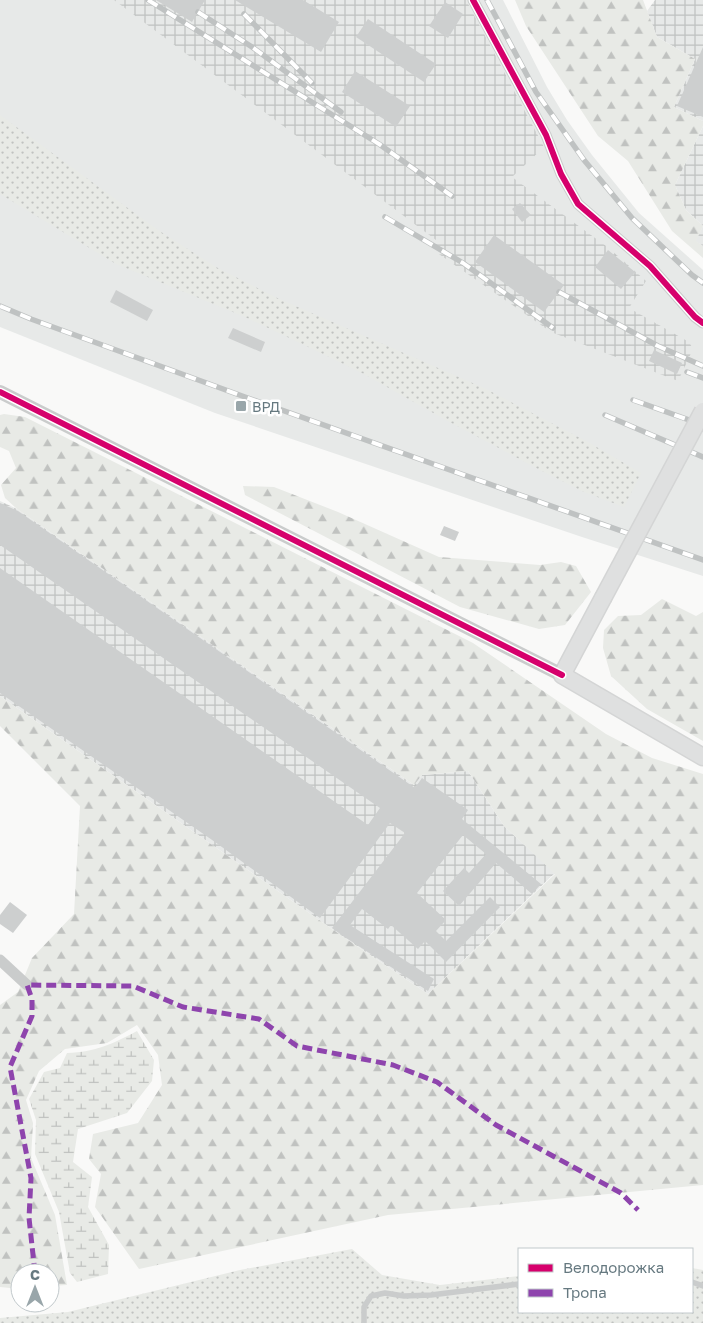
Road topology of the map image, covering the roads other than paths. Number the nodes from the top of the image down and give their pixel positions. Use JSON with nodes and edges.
{"nodes":[{"id":1,"x":473,"y":0,"type":"edge"},
{"id":2,"x":703,"y":323,"type":"edge"},
{"id":3,"x":0,"y":392,"type":"edge"},
{"id":4,"x":703,"y":411,"type":"edge"},
{"id":5,"x":562,"y":675,"type":"junction"},
{"id":6,"x":703,"y":757,"type":"edge"},
{"id":7,"x":0,"y":960,"type":"edge"},
{"id":8,"x":27,"y":985,"type":"dead end"},
{"id":9,"x":518,"y":1284,"type":"edge"},
{"id":10,"x":364,"y":1323,"type":"edge"}],
"edges":[{"from":1,"to":2,"type":"street"},
{"from":3,"to":5,"type":"street"},
{"from":4,"to":5,"type":"main road","bridge":true},
{"from":5,"to":6,"type":"main road"},
{"from":7,"to":8,"type":"street"},
{"from":9,"to":10,"type":"lane"}]}
